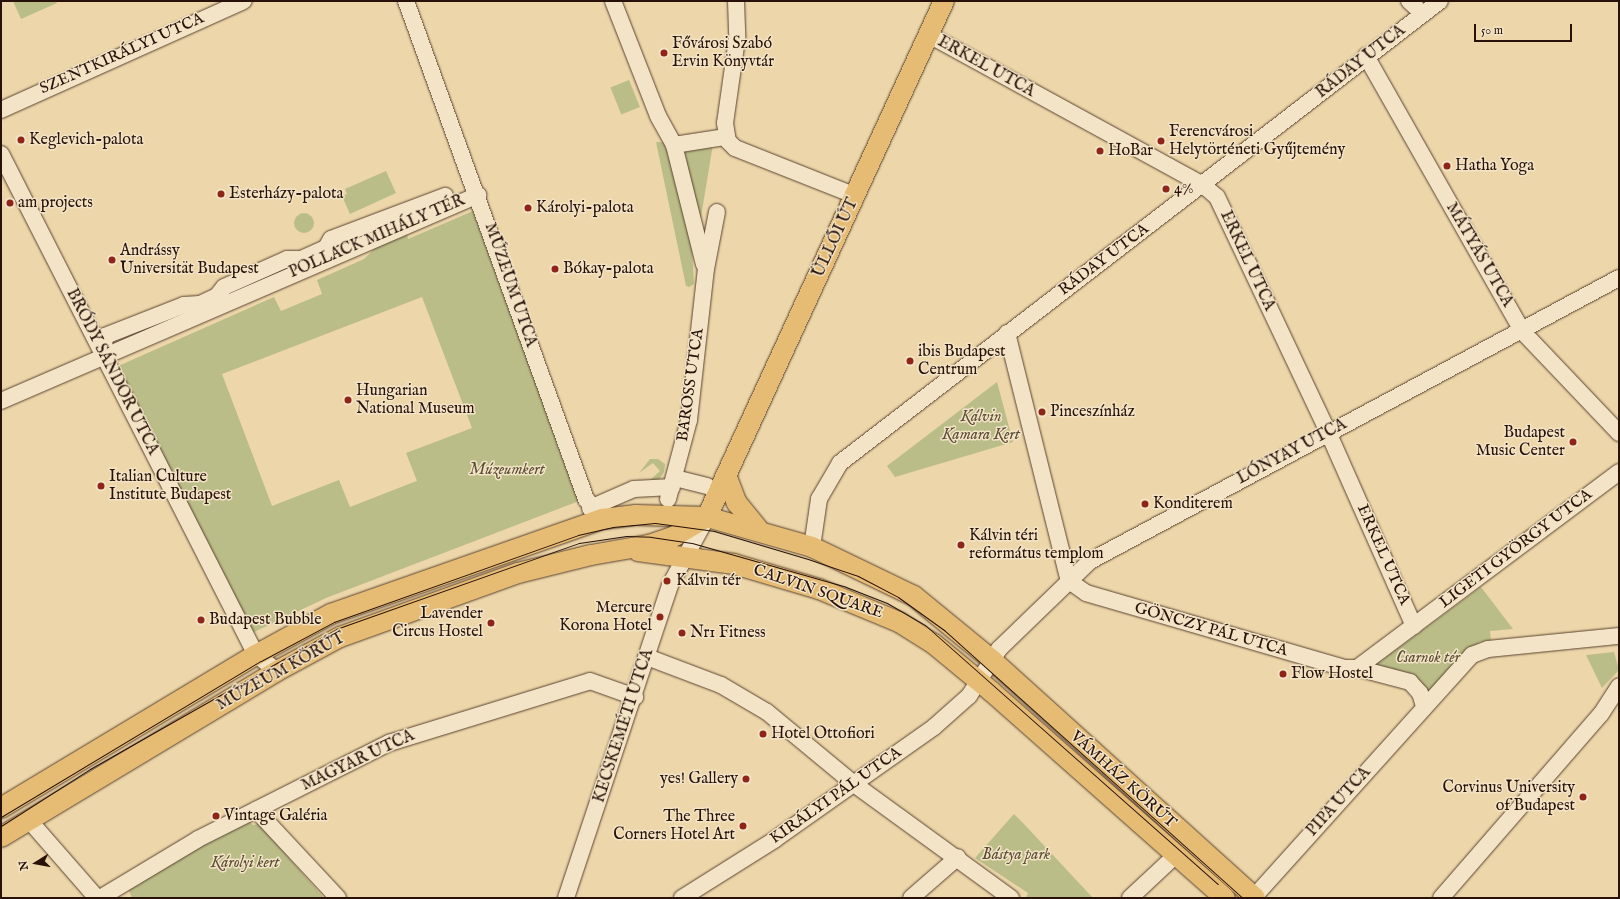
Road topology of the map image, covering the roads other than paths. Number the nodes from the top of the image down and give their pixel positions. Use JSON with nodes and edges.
{"nodes":[{"id":1,"x":244,"y":1,"type":"edge"},
{"id":2,"x":406,"y":1,"type":"edge"},
{"id":3,"x":613,"y":1,"type":"edge"},
{"id":4,"x":736,"y":1,"type":"edge"},
{"id":5,"x":944,"y":1,"type":"edge"},
{"id":6,"x":1409,"y":1,"type":"edge"},
{"id":7,"x":1440,"y":1,"type":"edge"},
{"id":8,"x":1423,"y":14,"type":"junction"},
{"id":9,"x":928,"y":35,"type":"junction"},
{"id":10,"x":1366,"y":56,"type":"junction"},
{"id":11,"x":1,"y":110,"type":"edge"},
{"id":12,"x":719,"y":138,"type":"dead end"},
{"id":13,"x":674,"y":145,"type":"junction"},
{"id":14,"x":1,"y":154,"type":"edge"},
{"id":15,"x":1203,"y":185,"type":"junction"},
{"id":16,"x":478,"y":195,"type":"junction"},
{"id":17,"x":856,"y":196,"type":"junction"},
{"id":18,"x":717,"y":212,"type":"dead end"},
{"id":19,"x":706,"y":269,"type":"junction"},
{"id":20,"x":1619,"y":278,"type":"edge"},
{"id":21,"x":1522,"y":331,"type":"junction"},
{"id":22,"x":1007,"y":333,"type":"junction"},
{"id":23,"x":103,"y":356,"type":"junction"},
{"id":24,"x":1,"y":401,"type":"edge"},
{"id":25,"x":1328,"y":432,"type":"junction"},
{"id":26,"x":1619,"y":433,"type":"edge"},
{"id":27,"x":1619,"y":472,"type":"edge"},
{"id":28,"x":726,"y":475,"type":"junction"},
{"id":29,"x":707,"y":486,"type":"dead end"},
{"id":30,"x":670,"y":495,"type":"junction"},
{"id":31,"x":596,"y":513,"type":"junction"},
{"id":32,"x":707,"y":517,"type":"junction"},
{"id":33,"x":758,"y":529,"type":"junction"},
{"id":34,"x":812,"y":547,"type":"junction"},
{"id":35,"x":632,"y":550,"type":"junction"},
{"id":36,"x":685,"y":556,"type":"junction"},
{"id":37,"x":1069,"y":581,"type":"junction"},
{"id":38,"x":1414,"y":626,"type":"junction"},
{"id":39,"x":1619,"y":636,"type":"edge"},
{"id":40,"x":256,"y":654,"type":"junction"},
{"id":41,"x":647,"y":657,"type":"junction"},
{"id":42,"x":992,"y":661,"type":"junction"},
{"id":43,"x":1357,"y":668,"type":"junction"},
{"id":44,"x":277,"y":671,"type":"junction"},
{"id":45,"x":980,"y":681,"type":"junction"},
{"id":46,"x":1619,"y":686,"type":"edge"},
{"id":47,"x":635,"y":697,"type":"junction"},
{"id":48,"x":1424,"y":706,"type":"junction"},
{"id":49,"x":854,"y":784,"type":"junction"},
{"id":50,"x":1,"y":808,"type":"edge"},
{"id":51,"x":256,"y":810,"type":"junction"},
{"id":52,"x":28,"y":819,"type":"junction"},
{"id":53,"x":1,"y":837,"type":"edge"},
{"id":54,"x":1176,"y":856,"type":"junction"},
{"id":55,"x":958,"y":857,"type":"junction"},
{"id":56,"x":98,"y":898,"type":"edge"},
{"id":57,"x":338,"y":898,"type":"edge"},
{"id":58,"x":566,"y":898,"type":"edge"},
{"id":59,"x":682,"y":898,"type":"edge"},
{"id":60,"x":911,"y":898,"type":"edge"},
{"id":61,"x":1011,"y":898,"type":"edge"},
{"id":62,"x":1130,"y":898,"type":"edge"},
{"id":63,"x":1224,"y":898,"type":"edge"},
{"id":64,"x":1254,"y":898,"type":"edge"},
{"id":65,"x":1441,"y":898,"type":"edge"}],
"edges":[{"from":1,"to":11,"type":"street","name":"SZENTKIRÁLYI UTCA"},
{"from":2,"to":16,"type":"street","name":"MÚZEUM UTCA"},
{"from":3,"to":13,"type":"street","name":"BAROSS UTCA"},
{"from":4,"to":17,"type":"street"},
{"from":5,"to":9,"type":"main road","name":"ÜLLŐI ÚT"},
{"from":6,"to":8,"type":"street"},
{"from":7,"to":8,"type":"street","name":"RÁDAY UTCA"},
{"from":8,"to":10,"type":"street","name":"RÁDAY UTCA"},
{"from":9,"to":15,"type":"street","name":"ERKEL UTCA"},
{"from":9,"to":17,"type":"main road","name":"ÜLLŐI ÚT"},
{"from":10,"to":15,"type":"street","name":"RÁDAY UTCA"},
{"from":10,"to":21,"type":"street","name":"MÁTYÁS UTCA"},
{"from":12,"to":13,"type":"street"},
{"from":13,"to":19,"type":"street","name":"BAROSS UTCA"},
{"from":14,"to":23,"type":"street","name":"BRÓDY SÁNDOR UTCA"},
{"from":15,"to":22,"type":"street","name":"RÁDAY UTCA"},
{"from":15,"to":25,"type":"street","name":"ERKEL UTCA"},
{"from":16,"to":23,"type":"street","name":"POLLACK MIHÁLY TÉR"},
{"from":16,"to":31,"type":"street","name":"MÚZEUM UTCA"},
{"from":17,"to":28,"type":"main road","name":"ÜLLŐI ÚT"},
{"from":18,"to":19,"type":"street","name":"BAROSS UTCA"},
{"from":19,"to":30,"type":"street","name":"BAROSS UTCA"},
{"from":20,"to":21,"type":"street","name":"LÓNYAY UTCA"},
{"from":21,"to":25,"type":"street","name":"LÓNYAY UTCA"},
{"from":21,"to":26,"type":"street","name":"MÁTYÁS UTCA"},
{"from":22,"to":34,"type":"street","name":"RÁDAY UTCA"},
{"from":22,"to":37,"type":"street"},
{"from":23,"to":24,"type":"street","name":"POLLACK MIHÁLY TÉR"},
{"from":23,"to":40,"type":"street","name":"BRÓDY SÁNDOR UTCA"},
{"from":25,"to":37,"type":"street","name":"LÓNYAY UTCA"},
{"from":25,"to":38,"type":"street","name":"ERKEL UTCA"},
{"from":27,"to":38,"type":"street","name":"LIGETI GYÖRGY UTCA"},
{"from":28,"to":30,"type":"main road"},
{"from":28,"to":32,"type":"main road"},
{"from":28,"to":33,"type":"main road"},
{"from":29,"to":30,"type":"street"},
{"from":30,"to":31,"type":"main road"},
{"from":30,"to":31,"type":"street"},
{"from":30,"to":32,"type":"main road","name":"CALVIN SQUARE"},
{"from":31,"to":40,"type":"main road","name":"MÚZEUM KÖRÚT"},
{"from":32,"to":33,"type":"main road","name":"CALVIN SQUARE"},
{"from":32,"to":35,"type":"main road"},
{"from":32,"to":36,"type":"street"},
{"from":33,"to":34,"type":"main road","name":"CALVIN SQUARE"},
{"from":34,"to":42,"type":"main road","name":"CALVIN SQUARE"},
{"from":35,"to":36,"type":"main road","name":"CALVIN SQUARE"},
{"from":35,"to":44,"type":"main road","name":"MÚZEUM KÖRÚT"},
{"from":36,"to":41,"type":"street","name":"KECSKEMÉTI UTCA"},
{"from":36,"to":45,"type":"main road","name":"CALVIN SQUARE"},
{"from":37,"to":42,"type":"street","name":"LÓNYAY UTCA"},
{"from":37,"to":43,"type":"street","name":"GÖNCZY PÁL UTCA"},
{"from":38,"to":43,"type":"street"},
{"from":39,"to":48,"type":"street"},
{"from":40,"to":44,"type":"street"},
{"from":40,"to":50,"type":"main road","name":"MÚZEUM KÖRÚT"},
{"from":41,"to":47,"type":"street","name":"KECSKEMÉTI UTCA"},
{"from":41,"to":49,"type":"street"},
{"from":42,"to":45,"type":"street","name":"KIRÁLYI PÁL UTCA"},
{"from":42,"to":64,"type":"main road","name":"VÁMHÁZ KÖRÚT"},
{"from":43,"to":48,"type":"street"},
{"from":44,"to":52,"type":"main road","name":"MÚZEUM KÖRÚT"},
{"from":45,"to":49,"type":"street","name":"KIRÁLYI PÁL UTCA"},
{"from":45,"to":54,"type":"main road","name":"VÁMHÁZ KÖRÚT"},
{"from":46,"to":65,"type":"street"},
{"from":47,"to":51,"type":"street","name":"MAGYAR UTCA"},
{"from":47,"to":58,"type":"street","name":"KECSKEMÉTI UTCA"},
{"from":48,"to":64,"type":"street","name":"PIPA UTCA"},
{"from":49,"to":55,"type":"street"},
{"from":49,"to":59,"type":"street","name":"KIRÁLYI PÁL UTCA"},
{"from":51,"to":56,"type":"street","name":"MAGYAR UTCA"},
{"from":51,"to":57,"type":"street"},
{"from":52,"to":53,"type":"main road","name":"MÚZEUM KÖRÚT"},
{"from":52,"to":56,"type":"street"},
{"from":54,"to":62,"type":"street"},
{"from":54,"to":63,"type":"main road","name":"VÁMHÁZ KÖRÚT"},
{"from":55,"to":60,"type":"street"},
{"from":55,"to":61,"type":"street"}]}
